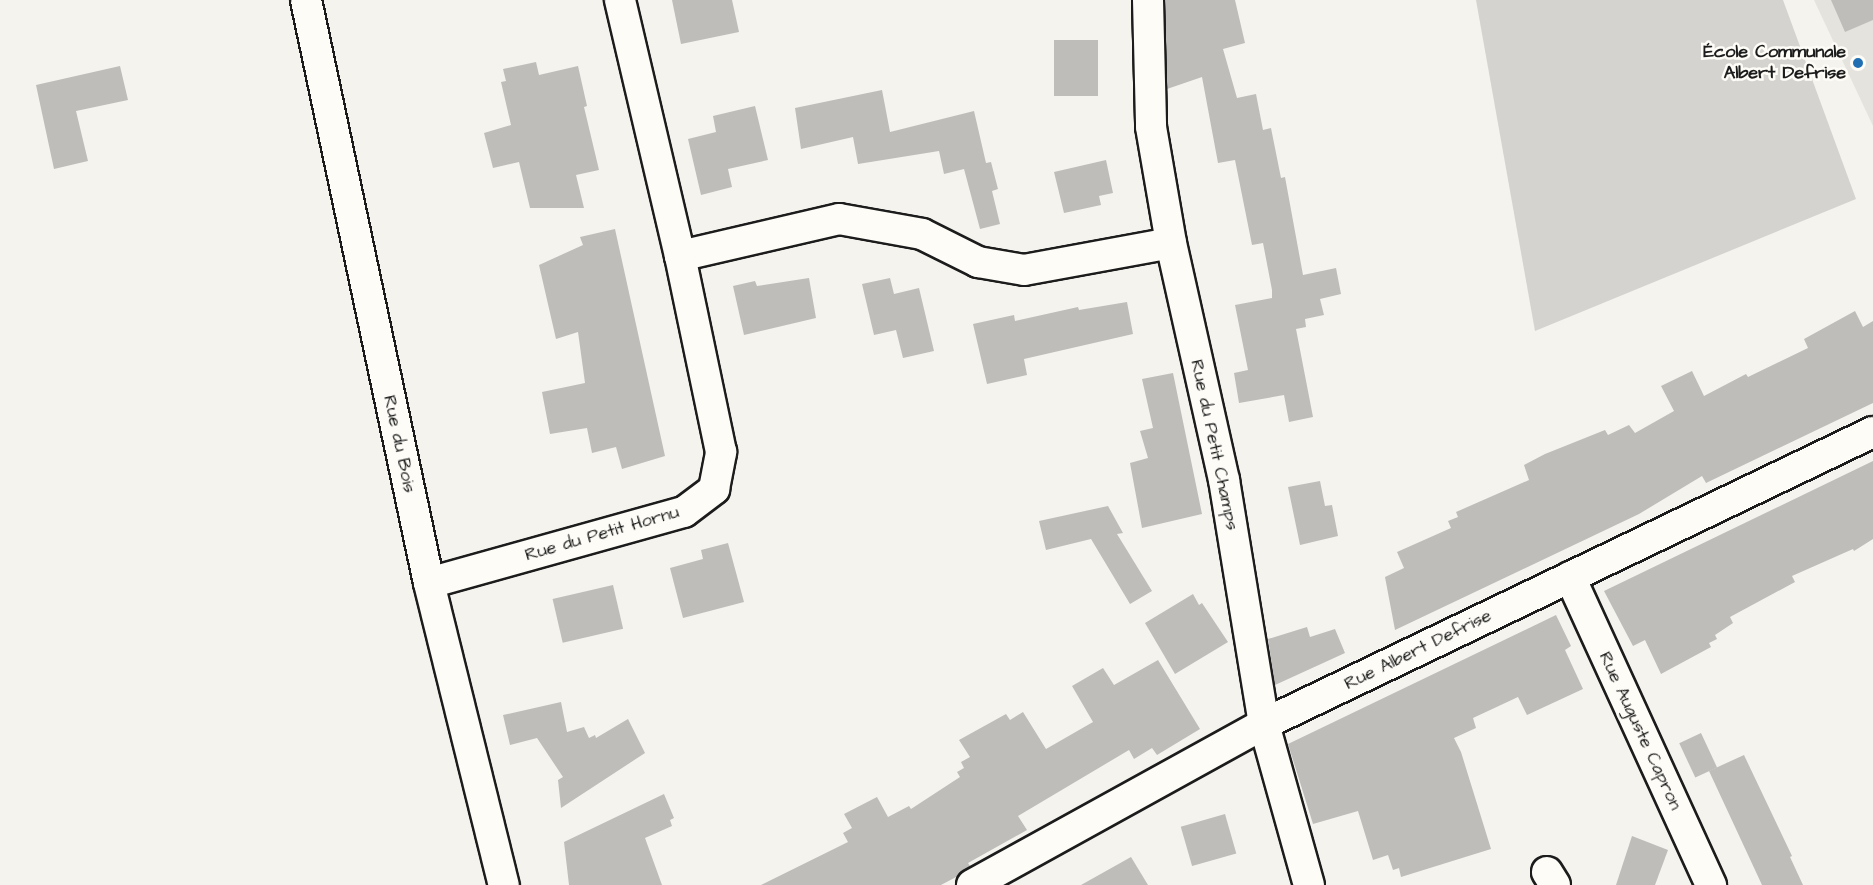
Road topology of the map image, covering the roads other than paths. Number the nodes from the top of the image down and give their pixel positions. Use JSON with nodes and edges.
{"nodes":[{"id":1,"x":306,"y":0,"type":"edge"},
{"id":2,"x":620,"y":0,"type":"edge"},
{"id":3,"x":1148,"y":0,"type":"edge"},
{"id":4,"x":1171,"y":243,"type":"junction"},
{"id":5,"x":680,"y":256,"type":"junction"},
{"id":6,"x":1873,"y":432,"type":"edge"},
{"id":7,"x":1570,"y":577,"type":"junction"},
{"id":8,"x":429,"y":583,"type":"junction"},
{"id":9,"x":1264,"y":724,"type":"junction"},
{"id":10,"x":504,"y":885,"type":"edge"},
{"id":11,"x":972,"y":885,"type":"edge"},
{"id":12,"x":1309,"y":885,"type":"edge"},
{"id":13,"x":1710,"y":885,"type":"edge"}],
"edges":[{"from":1,"to":8,"type":"street","name":"Rue du Bois"},
{"from":2,"to":5,"type":"street","name":"Rue du Petit Hornu"},
{"from":3,"to":4,"type":"street","name":"Rue du Petit Champs"},
{"from":4,"to":5,"type":"street"},
{"from":4,"to":9,"type":"street","name":"Rue du Petit Champs"},
{"from":5,"to":8,"type":"street","name":"Rue du Petit Hornu"},
{"from":6,"to":7,"type":"street","name":"Rue Albert Defrise"},
{"from":7,"to":9,"type":"street","name":"Rue Albert Defrise"},
{"from":7,"to":13,"type":"street","name":"Rue Auguste Capron"},
{"from":8,"to":10,"type":"street","name":"Rue du Bois"},
{"from":9,"to":11,"type":"street","name":"Rue Albert Defrise"},
{"from":9,"to":12,"type":"street","name":"Rue du Petit Champs"}]}
